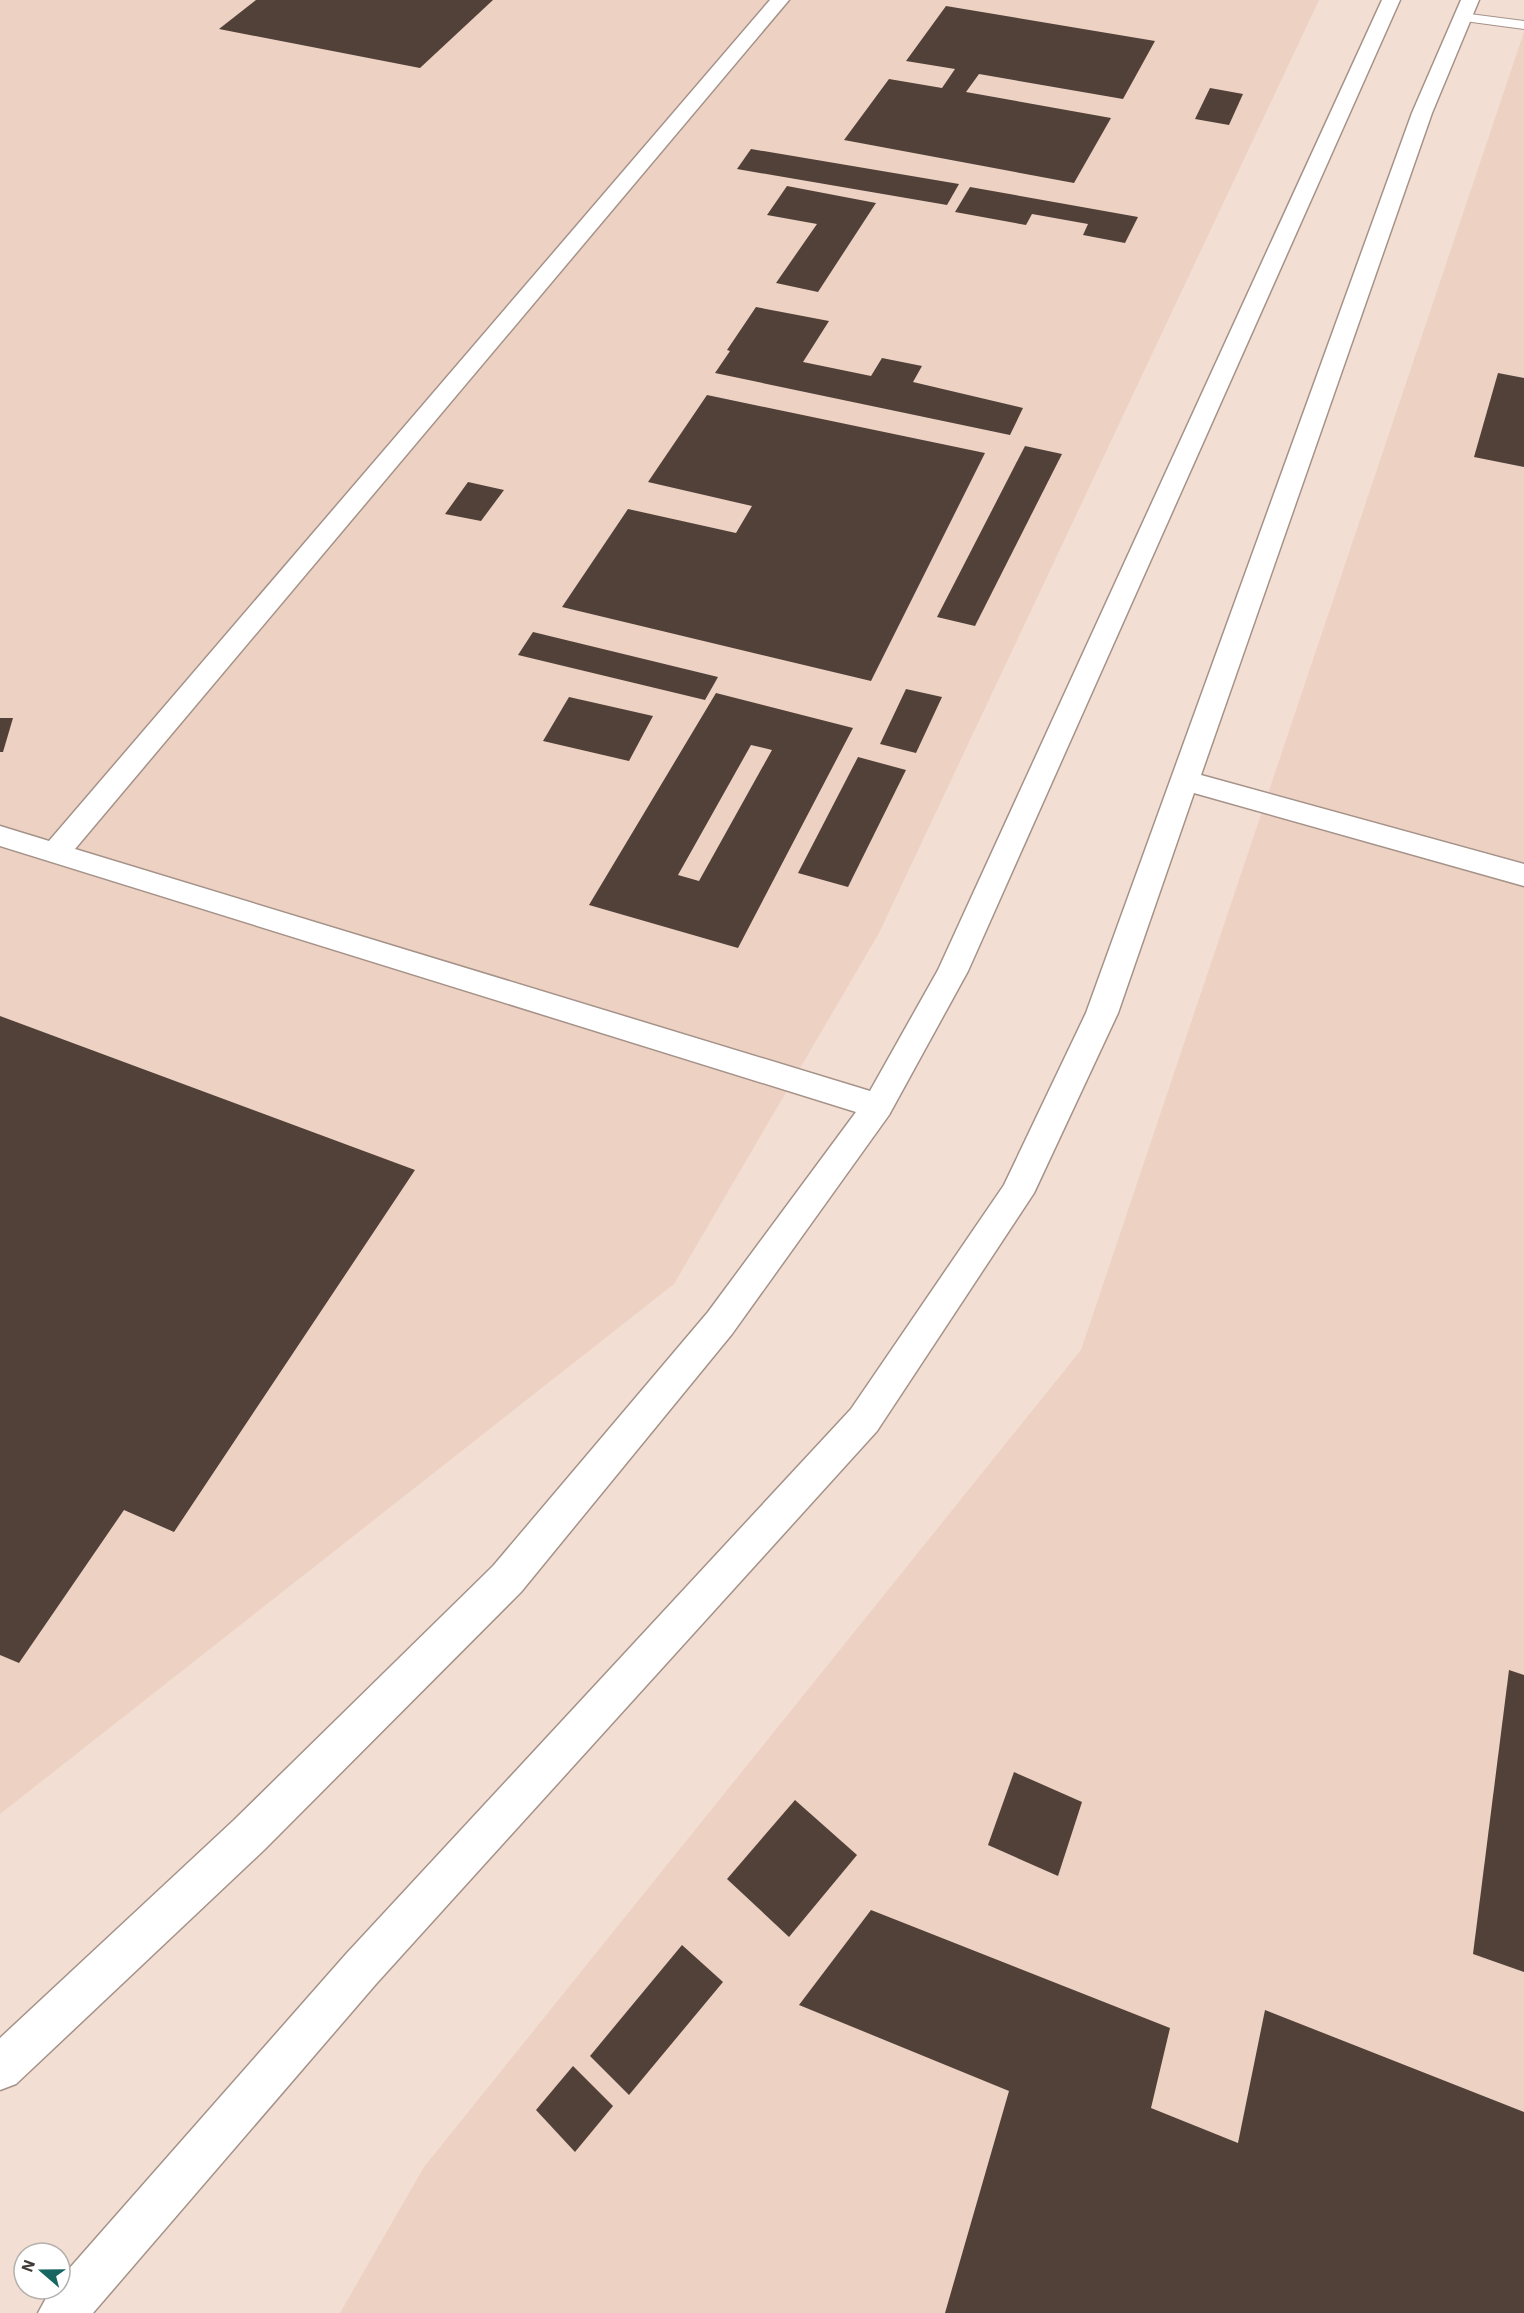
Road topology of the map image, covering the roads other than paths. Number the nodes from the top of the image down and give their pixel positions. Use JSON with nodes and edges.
{"nodes":[{"id":1,"x":780,"y":0,"type":"edge"},
{"id":2,"x":1391,"y":0,"type":"edge"},
{"id":3,"x":1466,"y":8,"type":"edge"},
{"id":4,"x":1524,"y":25,"type":"edge"},
{"id":5,"x":1186,"y":782,"type":"junction"},
{"id":6,"x":0,"y":836,"type":"edge"},
{"id":7,"x":55,"y":853,"type":"junction"},
{"id":8,"x":1524,"y":875,"type":"edge"},
{"id":9,"x":878,"y":1106,"type":"junction"},
{"id":10,"x":0,"y":2068,"type":"edge"},
{"id":11,"x":62,"y":2313,"type":"edge"}],
"edges":[{"from":1,"to":7,"type":"street"},
{"from":2,"to":9,"type":"street"},
{"from":3,"to":4,"type":"lane"},
{"from":3,"to":5,"type":"street"},
{"from":5,"to":8,"type":"street"},
{"from":5,"to":11,"type":"street"},
{"from":6,"to":7,"type":"street"},
{"from":7,"to":9,"type":"street"},
{"from":9,"to":10,"type":"street"}]}
